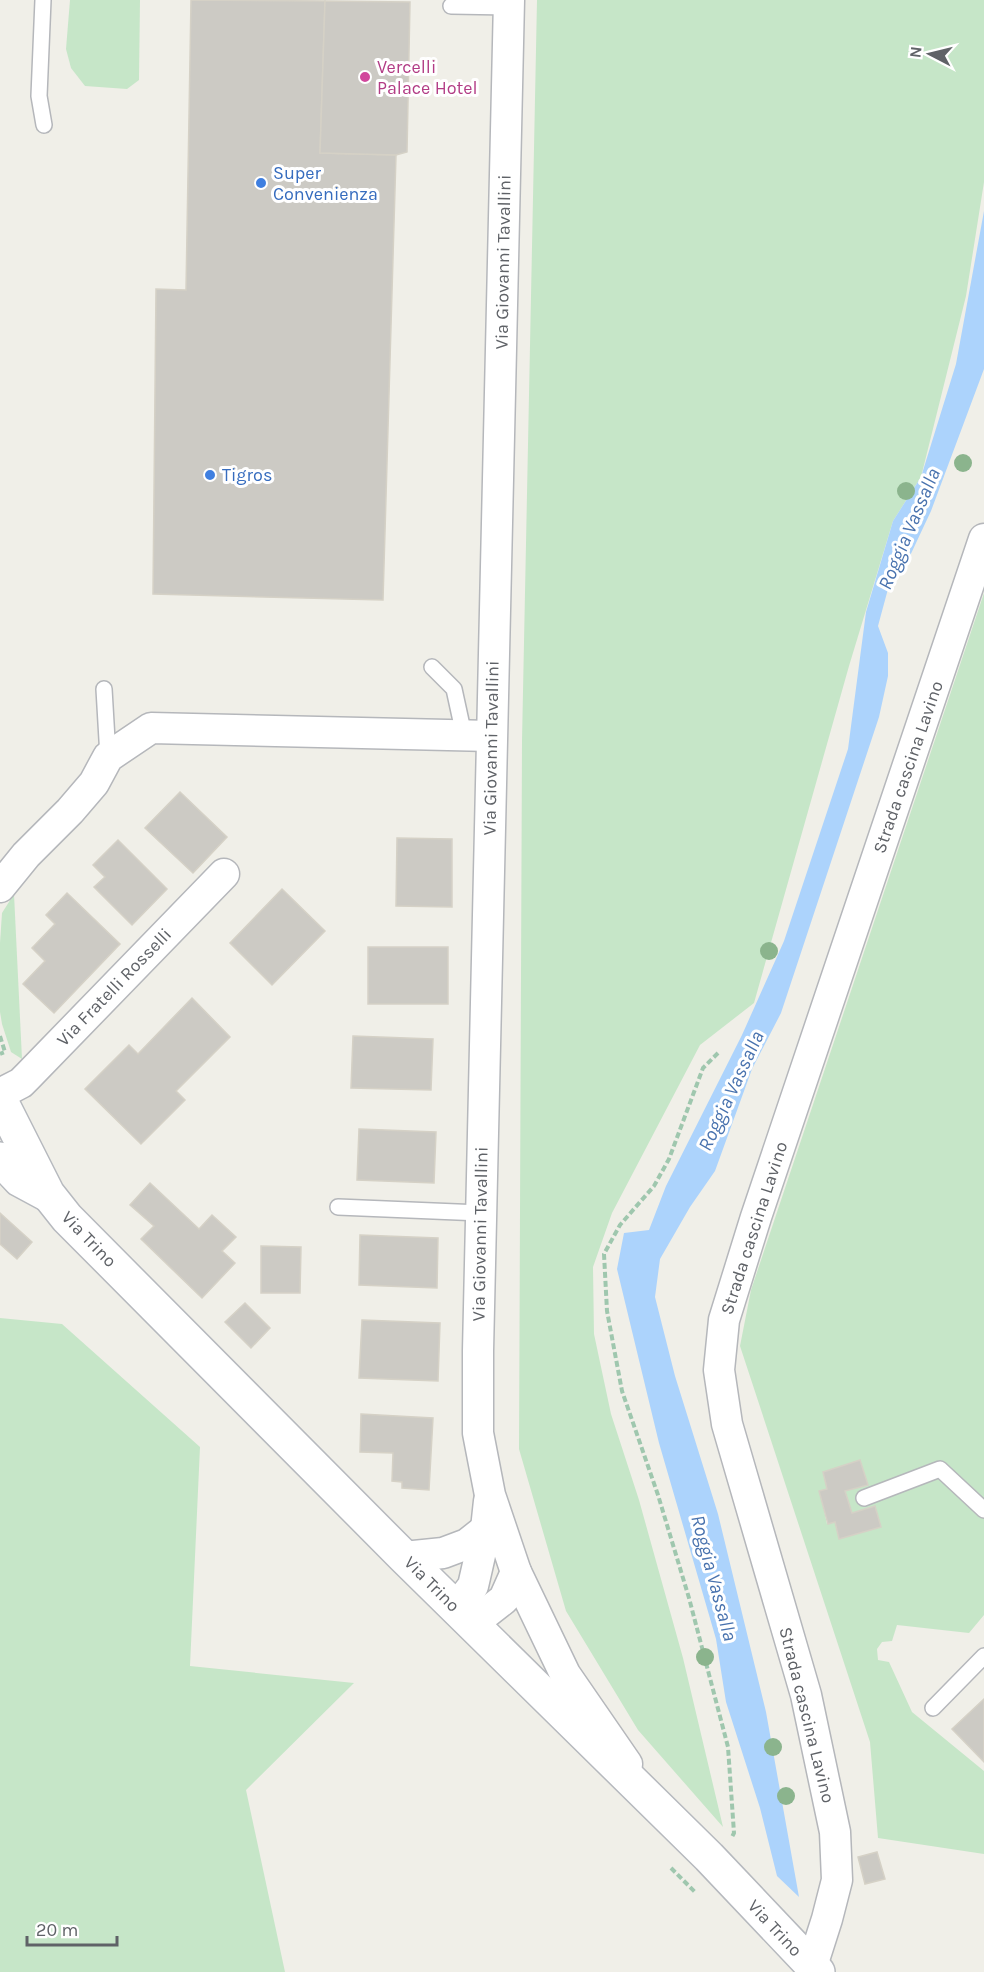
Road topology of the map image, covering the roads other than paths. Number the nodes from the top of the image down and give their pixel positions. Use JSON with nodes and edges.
{"nodes":[{"id":1,"x":44,"y":0,"type":"edge"},
{"id":2,"x":509,"y":4,"type":"edge"},
{"id":3,"x":451,"y":6,"type":"dead end"},
{"id":4,"x":45,"y":125,"type":"dead end"},
{"id":5,"x":984,"y":539,"type":"edge"},
{"id":6,"x":432,"y":667,"type":"dead end"},
{"id":7,"x":104,"y":688,"type":"dead end"},
{"id":8,"x":477,"y":736,"type":"junction"},
{"id":9,"x":108,"y":757,"type":"junction"},
{"id":10,"x":224,"y":874,"type":"dead end"},
{"id":11,"x":0,"y":887,"type":"edge"},
{"id":12,"x":0,"y":1096,"type":"edge"},
{"id":13,"x":0,"y":1159,"type":"edge"},
{"id":14,"x":48,"y":1194,"type":"junction"},
{"id":15,"x":338,"y":1207,"type":"dead end"},
{"id":16,"x":481,"y":1213,"type":"junction"},
{"id":17,"x":490,"y":1495,"type":"junction"},
{"id":18,"x":864,"y":1498,"type":"dead end"},
{"id":19,"x":984,"y":1510,"type":"edge"},
{"id":20,"x":486,"y":1529,"type":"junction"},
{"id":21,"x":404,"y":1557,"type":"junction"},
{"id":22,"x":516,"y":1572,"type":"junction"},
{"id":23,"x":464,"y":1616,"type":"junction"},
{"id":24,"x":984,"y":1656,"type":"edge"},
{"id":25,"x":933,"y":1708,"type":"dead end"},
{"id":26,"x":651,"y":1798,"type":"junction"},
{"id":27,"x":814,"y":1969,"type":"edge"}],
"edges":[{"from":1,"to":4,"type":"lane"},
{"from":2,"to":3,"type":"lane"},
{"from":2,"to":8,"type":"street","name":"Via Giovanni Tavallini"},
{"from":5,"to":27,"type":"street","name":"Strada cascina Lavino"},
{"from":6,"to":8,"type":"lane"},
{"from":7,"to":9,"type":"lane"},
{"from":8,"to":9,"type":"street"},
{"from":8,"to":16,"type":"street","name":"Via Giovanni Tavallini"},
{"from":9,"to":11,"type":"street"},
{"from":10,"to":12,"type":"street","name":"Via Fratelli Rosselli"},
{"from":12,"to":14,"type":"main road","name":"Via Trino"},
{"from":13,"to":14,"type":"main road","name":"Via Trino"},
{"from":14,"to":21,"type":"main road","name":"Via Trino"},
{"from":15,"to":16,"type":"lane"},
{"from":16,"to":17,"type":"street","name":"Via Giovanni Tavallini"},
{"from":17,"to":20,"type":"street","name":"Via Giovanni Tavallini"},
{"from":17,"to":22,"type":"street","name":"Via Giovanni Tavallini"},
{"from":18,"to":19,"type":"lane"},
{"from":20,"to":21,"type":"street"},
{"from":20,"to":23,"type":"street","name":"Via Giovanni Tavallini"},
{"from":21,"to":23,"type":"main road","name":"Via Trino"},
{"from":22,"to":23,"type":"street"},
{"from":22,"to":26,"type":"street","name":"Via Giovanni Tavallini"},
{"from":23,"to":26,"type":"main road","name":"Via Trino"},
{"from":24,"to":25,"type":"lane"},
{"from":26,"to":27,"type":"main road","name":"Via Trino"}]}
